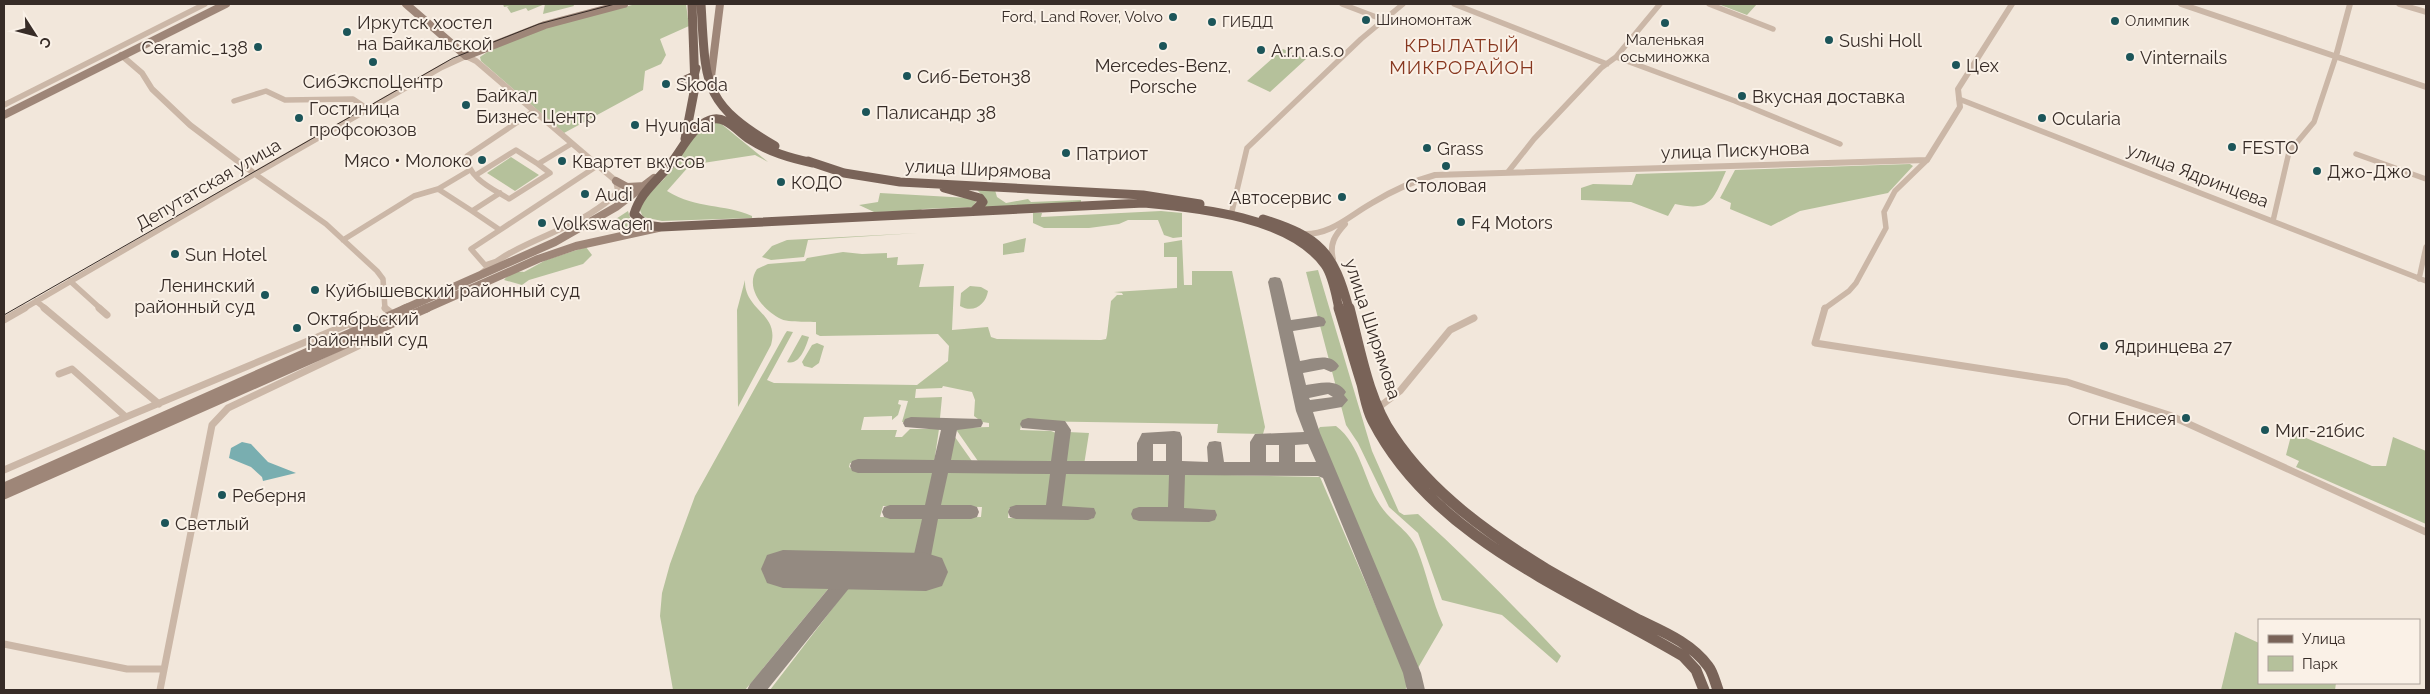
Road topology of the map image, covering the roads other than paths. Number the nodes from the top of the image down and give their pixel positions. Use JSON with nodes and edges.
{"nodes":[{"id":1,"x":205,"y":4,"type":"edge"},
{"id":2,"x":226,"y":4,"type":"edge"},
{"id":3,"x":406,"y":4,"type":"edge"},
{"id":4,"x":624,"y":4,"type":"edge"},
{"id":5,"x":692,"y":4,"type":"edge"},
{"id":6,"x":701,"y":4,"type":"edge"},
{"id":7,"x":720,"y":4,"type":"edge"},
{"id":8,"x":1342,"y":4,"type":"edge"},
{"id":9,"x":1403,"y":4,"type":"edge"},
{"id":10,"x":1454,"y":4,"type":"edge"},
{"id":11,"x":1660,"y":4,"type":"edge"},
{"id":12,"x":1709,"y":4,"type":"edge"},
{"id":13,"x":2012,"y":4,"type":"edge"},
{"id":14,"x":2181,"y":4,"type":"edge"},
{"id":15,"x":2350,"y":4,"type":"edge"},
{"id":16,"x":2400,"y":4,"type":"edge"},
{"id":17,"x":2426,"y":12,"type":"edge"},
{"id":18,"x":1384,"y":20,"type":"junction"},
{"id":19,"x":1773,"y":29,"type":"dead end"},
{"id":20,"x":694,"y":39,"type":"junction"},
{"id":21,"x":686,"y":46,"type":"dead end"},
{"id":22,"x":122,"y":56,"type":"junction"},
{"id":23,"x":466,"y":56,"type":"junction"},
{"id":24,"x":2336,"y":56,"type":"junction"},
{"id":25,"x":1616,"y":57,"type":"junction"},
{"id":26,"x":1607,"y":64,"type":"junction"},
{"id":27,"x":697,"y":67,"type":"junction"},
{"id":28,"x":683,"y":81,"type":"dead end"},
{"id":29,"x":710,"y":84,"type":"junction"},
{"id":30,"x":260,"y":87,"type":"dead end"},
{"id":31,"x":2426,"y":87,"type":"edge"},
{"id":32,"x":266,"y":91,"type":"junction"},
{"id":33,"x":1959,"y":99,"type":"junction"},
{"id":34,"x":234,"y":101,"type":"dead end"},
{"id":35,"x":4,"y":105,"type":"edge"},
{"id":36,"x":368,"y":109,"type":"junction"},
{"id":37,"x":534,"y":111,"type":"junction"},
{"id":38,"x":4,"y":115,"type":"edge"},
{"id":39,"x":571,"y":144,"type":"junction"},
{"id":40,"x":1840,"y":144,"type":"dead end"},
{"id":41,"x":683,"y":146,"type":"junction"},
{"id":42,"x":2356,"y":154,"type":"dead end"},
{"id":43,"x":1927,"y":160,"type":"junction"},
{"id":44,"x":813,"y":163,"type":"junction"},
{"id":45,"x":538,"y":164,"type":"junction"},
{"id":46,"x":670,"y":165,"type":"junction"},
{"id":47,"x":597,"y":166,"type":"junction"},
{"id":48,"x":470,"y":170,"type":"junction"},
{"id":49,"x":1508,"y":172,"type":"junction"},
{"id":50,"x":255,"y":174,"type":"junction"},
{"id":51,"x":476,"y":175,"type":"junction"},
{"id":52,"x":2426,"y":178,"type":"edge"},
{"id":53,"x":616,"y":181,"type":"junction"},
{"id":54,"x":933,"y":184,"type":"junction"},
{"id":55,"x":645,"y":186,"type":"junction"},
{"id":56,"x":438,"y":189,"type":"junction"},
{"id":57,"x":500,"y":192,"type":"junction"},
{"id":58,"x":1369,"y":204,"type":"junction"},
{"id":59,"x":472,"y":210,"type":"junction"},
{"id":60,"x":974,"y":211,"type":"junction"},
{"id":61,"x":1232,"y":211,"type":"junction"},
{"id":62,"x":2273,"y":221,"type":"junction"},
{"id":63,"x":660,"y":227,"type":"junction"},
{"id":64,"x":500,"y":230,"type":"junction"},
{"id":65,"x":1303,"y":234,"type":"junction"},
{"id":66,"x":343,"y":240,"type":"junction"},
{"id":67,"x":2426,"y":247,"type":"edge"},
{"id":68,"x":1333,"y":259,"type":"junction"},
{"id":69,"x":494,"y":262,"type":"junction"},
{"id":70,"x":481,"y":274,"type":"junction"},
{"id":71,"x":2419,"y":279,"type":"junction"},
{"id":72,"x":70,"y":281,"type":"junction"},
{"id":73,"x":2426,"y":282,"type":"edge"},
{"id":74,"x":36,"y":301,"type":"junction"},
{"id":75,"x":393,"y":313,"type":"junction"},
{"id":76,"x":107,"y":315,"type":"dead end"},
{"id":77,"x":1474,"y":318,"type":"dead end"},
{"id":78,"x":4,"y":320,"type":"edge"},
{"id":79,"x":398,"y":321,"type":"junction"},
{"id":80,"x":355,"y":339,"type":"junction"},
{"id":81,"x":59,"y":374,"type":"dead end"},
{"id":82,"x":159,"y":404,"type":"junction"},
{"id":83,"x":1379,"y":407,"type":"junction"},
{"id":84,"x":126,"y":417,"type":"junction"},
{"id":85,"x":1402,"y":448,"type":"junction"},
{"id":86,"x":1391,"y":455,"type":"junction"},
{"id":87,"x":4,"y":470,"type":"edge"},
{"id":88,"x":4,"y":487,"type":"edge"},
{"id":89,"x":1430,"y":489,"type":"junction"},
{"id":90,"x":4,"y":495,"type":"edge"},
{"id":91,"x":2426,"y":532,"type":"edge"},
{"id":92,"x":4,"y":644,"type":"edge"},
{"id":93,"x":163,"y":669,"type":"junction"},
{"id":94,"x":160,"y":690,"type":"edge"},
{"id":95,"x":1704,"y":690,"type":"edge"},
{"id":96,"x":1718,"y":690,"type":"edge"}],
"edges":[{"from":1,"to":35,"type":"street"},
{"from":2,"to":22,"type":"main road"},
{"from":3,"to":23,"type":"main road"},
{"from":4,"to":23,"type":"main road","name":"Депутатская улица"},
{"from":5,"to":20,"type":"main road"},
{"from":6,"to":29,"type":"main road","name":"улица Ширямова"},
{"from":7,"to":29,"type":"main road"},
{"from":8,"to":18,"type":"street"},
{"from":9,"to":18,"type":"street"},
{"from":10,"to":26,"type":"street"},
{"from":11,"to":25,"type":"street"},
{"from":12,"to":19,"type":"street"},
{"from":13,"to":33,"type":"street"},
{"from":14,"to":24,"type":"street"},
{"from":15,"to":24,"type":"street"},
{"from":16,"to":17,"type":"street"},
{"from":18,"to":61,"type":"street"},
{"from":20,"to":21,"type":"main road"},
{"from":20,"to":27,"type":"main road"},
{"from":22,"to":38,"type":"main road"},
{"from":22,"to":50,"type":"street"},
{"from":23,"to":36,"type":"street","name":"Депутатская улица"},
{"from":23,"to":37,"type":"street"},
{"from":24,"to":31,"type":"street"},
{"from":24,"to":62,"type":"street"},
{"from":25,"to":26,"type":"street"},
{"from":25,"to":40,"type":"street"},
{"from":26,"to":49,"type":"street"},
{"from":27,"to":28,"type":"main road"},
{"from":27,"to":41,"type":"main road"},
{"from":29,"to":44,"type":"main road","name":"улица Ширямова"},
{"from":30,"to":32,"type":"street"},
{"from":32,"to":34,"type":"street"},
{"from":32,"to":36,"type":"street"},
{"from":33,"to":43,"type":"street"},
{"from":33,"to":62,"type":"street","name":"улица Ядринцева"},
{"from":36,"to":50,"type":"street","name":"Депутатская улица"},
{"from":37,"to":39,"type":"street"},
{"from":37,"to":48,"type":"street"},
{"from":39,"to":45,"type":"street"},
{"from":39,"to":47,"type":"street"},
{"from":41,"to":44,"type":"main road"},
{"from":41,"to":46,"type":"main road"},
{"from":42,"to":52,"type":"street"},
{"from":43,"to":49,"type":"street","name":"улица Пискунова"},
{"from":43,"to":91,"type":"street"},
{"from":44,"to":54,"type":"main road","name":"улица Ширямова"},
{"from":45,"to":51,"type":"street"},
{"from":45,"to":57,"type":"street"},
{"from":46,"to":55,"type":"main road"},
{"from":46,"to":63,"type":"main road"},
{"from":47,"to":53,"type":"street"},
{"from":47,"to":64,"type":"street"},
{"from":48,"to":51,"type":"street"},
{"from":48,"to":56,"type":"street"},
{"from":49,"to":58,"type":"street","name":"улица Пискунова"},
{"from":50,"to":66,"type":"street"},
{"from":50,"to":72,"type":"street","name":"Депутатская улица"},
{"from":51,"to":57,"type":"street"},
{"from":53,"to":55,"type":"main road"},
{"from":53,"to":69,"type":"street"},
{"from":54,"to":60,"type":"main road"},
{"from":54,"to":61,"type":"main road","name":"улица Ширямова"},
{"from":55,"to":70,"type":"main road"},
{"from":56,"to":59,"type":"street"},
{"from":56,"to":66,"type":"street"},
{"from":57,"to":59,"type":"street"},
{"from":58,"to":65,"type":"street","name":"улица Пискунова"},
{"from":58,"to":68,"type":"street","name":"улица Пискунова"},
{"from":59,"to":64,"type":"street"},
{"from":60,"to":63,"type":"main road","name":"улица Ширямова"},
{"from":60,"to":86,"type":"main road","name":"улица Ширямова"},
{"from":61,"to":65,"type":"main road","name":"улица Ширямова"},
{"from":62,"to":71,"type":"street","name":"улица Ядринцева"},
{"from":63,"to":79,"type":"main road"},
{"from":64,"to":69,"type":"street"},
{"from":65,"to":68,"type":"main road","name":"улица Ширямова"},
{"from":66,"to":75,"type":"street"},
{"from":67,"to":71,"type":"street"},
{"from":68,"to":83,"type":"main road","name":"улица Ширямова"},
{"from":69,"to":70,"type":"street"},
{"from":70,"to":75,"type":"main road"},
{"from":71,"to":73,"type":"street","name":"улица Ядринцева"},
{"from":72,"to":74,"type":"street","name":"Депутатская улица"},
{"from":72,"to":76,"type":"street"},
{"from":74,"to":78,"type":"street","name":"Депутатская улица"},
{"from":74,"to":82,"type":"street"},
{"from":75,"to":79,"type":"street"},
{"from":75,"to":80,"type":"main road"},
{"from":77,"to":83,"type":"street"},
{"from":79,"to":80,"type":"main road"},
{"from":80,"to":82,"type":"street"},
{"from":80,"to":88,"type":"main road"},
{"from":80,"to":90,"type":"main road"},
{"from":80,"to":93,"type":"street"},
{"from":81,"to":84,"type":"street"},
{"from":82,"to":84,"type":"street"},
{"from":83,"to":85,"type":"main road","name":"улица Ширямова"},
{"from":84,"to":87,"type":"street"},
{"from":85,"to":86,"type":"main road"},
{"from":85,"to":89,"type":"main road","name":"улица Ширямова"},
{"from":86,"to":89,"type":"main road","name":"улица Ширямова"},
{"from":89,"to":95,"type":"main road","name":"улица Ширямова"},
{"from":89,"to":96,"type":"main road","name":"улица Ширямова"},
{"from":92,"to":93,"type":"street"},
{"from":93,"to":94,"type":"street"}]}
